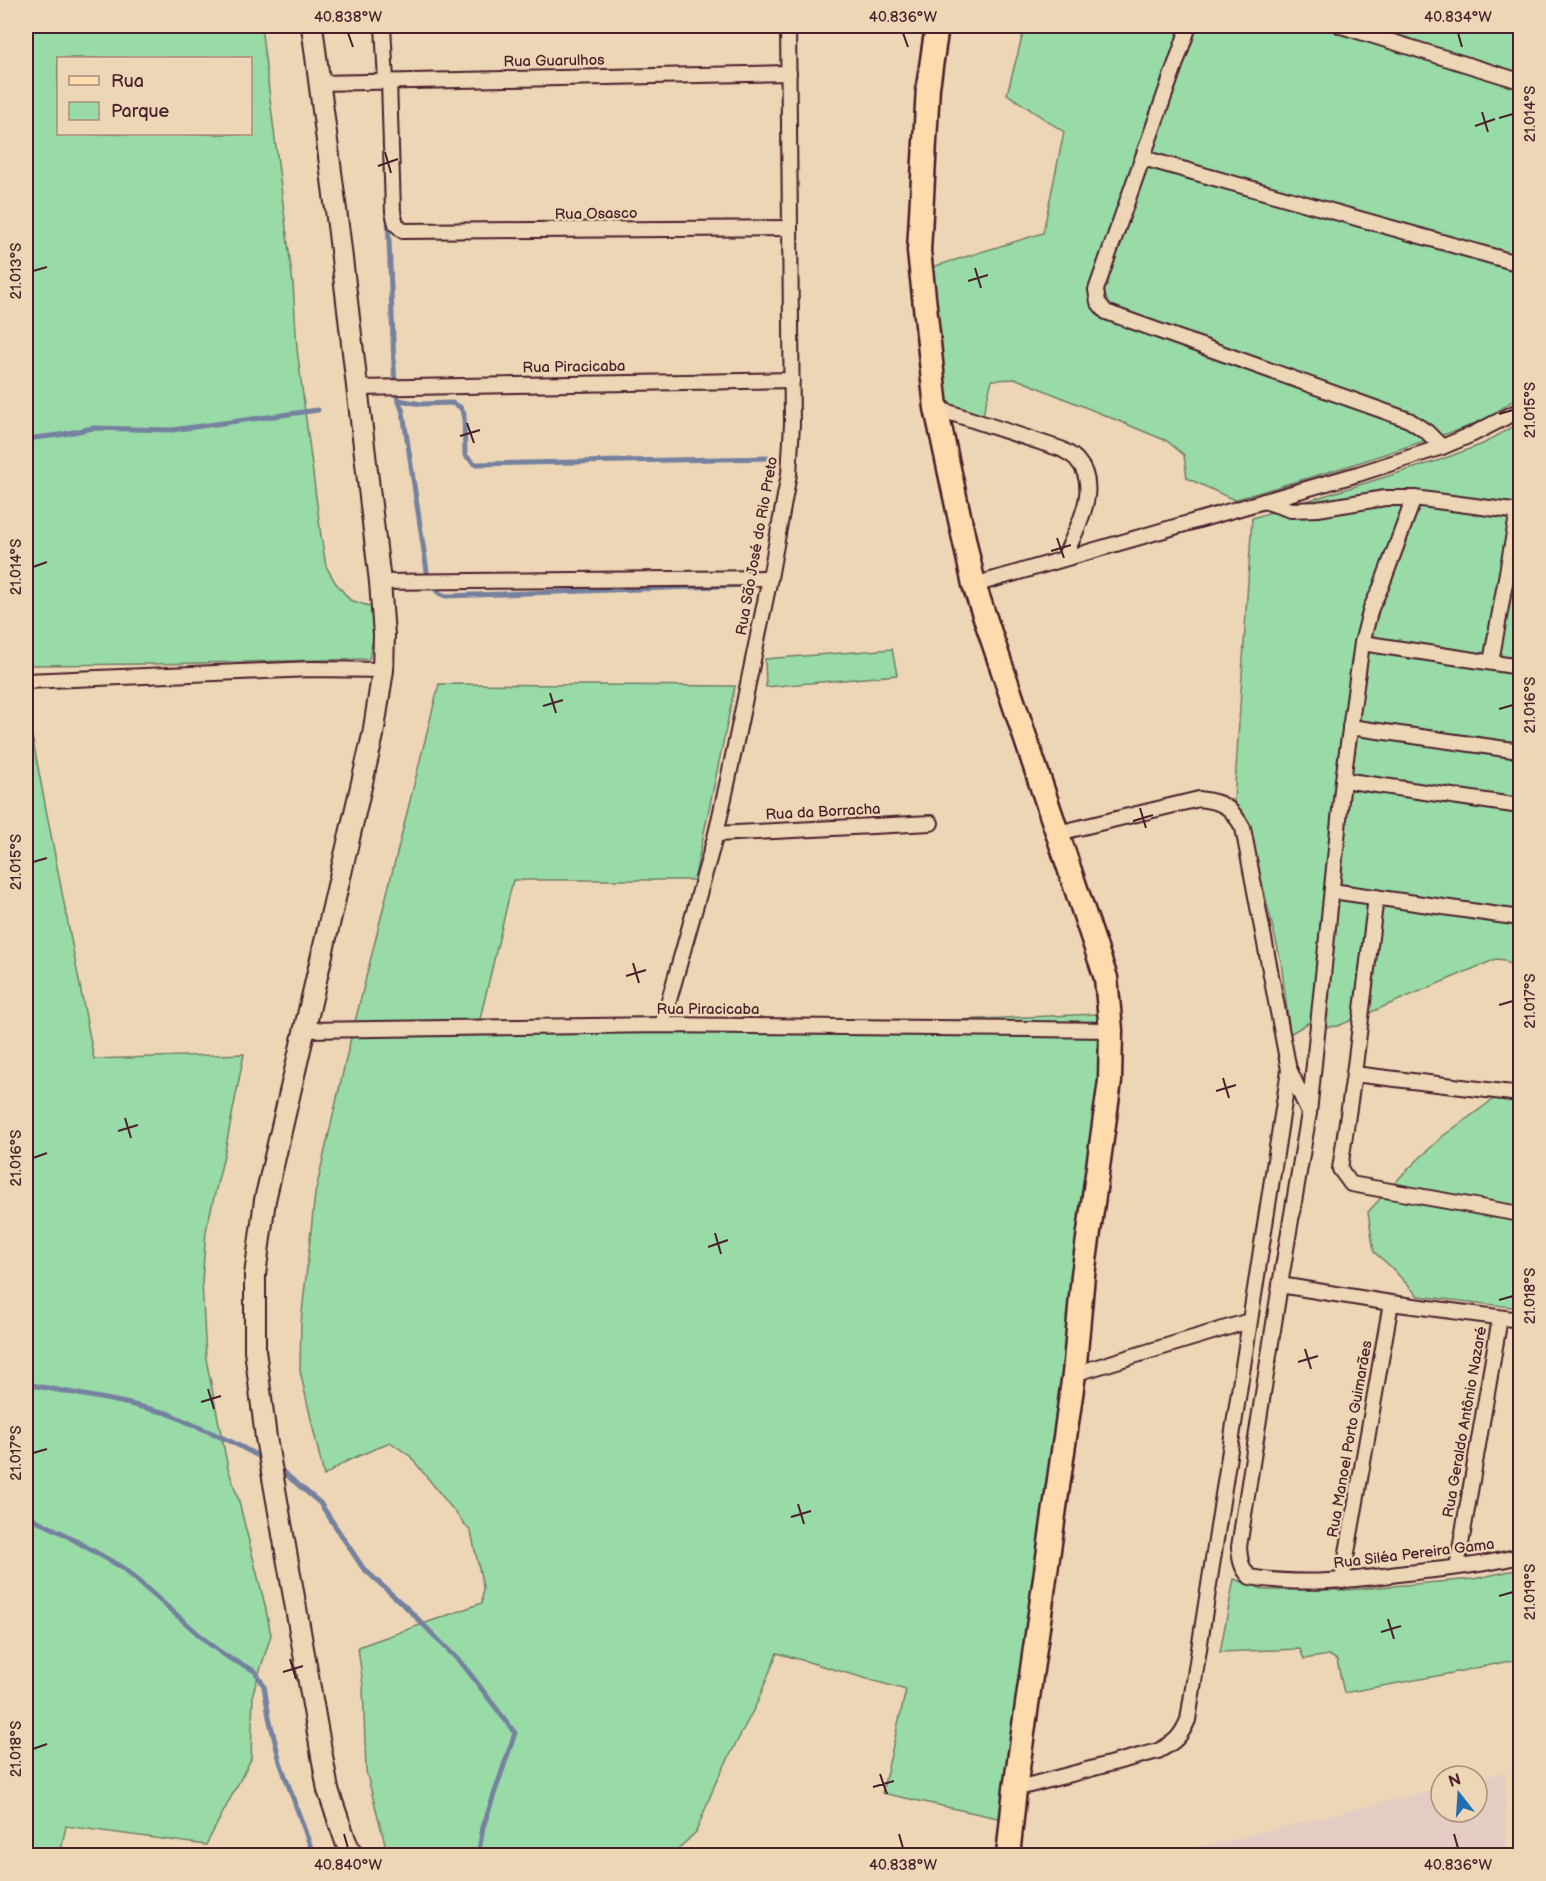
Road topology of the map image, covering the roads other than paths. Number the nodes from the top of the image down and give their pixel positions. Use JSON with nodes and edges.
{"nodes":[{"id":1,"x":312,"y":26,"type":"edge"},
{"id":2,"x":383,"y":26,"type":"edge"},
{"id":3,"x":788,"y":26,"type":"edge"},
{"id":4,"x":937,"y":26,"type":"edge"},
{"id":5,"x":1189,"y":26,"type":"edge"},
{"id":6,"x":1341,"y":26,"type":"edge"},
{"id":7,"x":789,"y":73,"type":"junction"},
{"id":8,"x":387,"y":81,"type":"junction"},
{"id":9,"x":1521,"y":81,"type":"edge"},
{"id":10,"x":320,"y":83,"type":"junction"},
{"id":11,"x":1143,"y":158,"type":"junction"},
{"id":12,"x":790,"y":228,"type":"junction"},
{"id":13,"x":1521,"y":264,"type":"edge"},
{"id":14,"x":792,"y":380,"type":"junction"},
{"id":15,"x":357,"y":388,"type":"junction"},
{"id":16,"x":936,"y":408,"type":"junction"},
{"id":17,"x":1521,"y":410,"type":"edge"},
{"id":18,"x":1442,"y":447,"type":"junction"},
{"id":19,"x":1414,"y":498,"type":"junction"},
{"id":20,"x":1264,"y":501,"type":"junction"},
{"id":21,"x":1519,"y":511,"type":"edge"},
{"id":22,"x":1064,"y":558,"type":"junction"},
{"id":23,"x":770,"y":578,"type":"junction"},
{"id":24,"x":380,"y":582,"type":"junction"},
{"id":25,"x":974,"y":585,"type":"junction"},
{"id":26,"x":1362,"y":643,"type":"junction"},
{"id":27,"x":1491,"y":662,"type":"junction"},
{"id":28,"x":1521,"y":667,"type":"edge"},
{"id":29,"x":383,"y":670,"type":"junction"},
{"id":30,"x":26,"y":681,"type":"edge"},
{"id":31,"x":1350,"y":727,"type":"junction"},
{"id":32,"x":1521,"y":751,"type":"edge"},
{"id":33,"x":1343,"y":780,"type":"junction"},
{"id":34,"x":1521,"y":806,"type":"edge"},
{"id":35,"x":932,"y":824,"type":"dead end"},
{"id":36,"x":1058,"y":833,"type":"junction"},
{"id":37,"x":716,"y":834,"type":"junction"},
{"id":38,"x":1332,"y":891,"type":"junction"},
{"id":39,"x":1376,"y":897,"type":"junction"},
{"id":40,"x":1521,"y":918,"type":"edge"},
{"id":41,"x":662,"y":1025,"type":"junction"},
{"id":42,"x":305,"y":1030,"type":"junction"},
{"id":43,"x":1111,"y":1030,"type":"junction"},
{"id":44,"x":1289,"y":1070,"type":"junction"},
{"id":45,"x":1354,"y":1074,"type":"junction"},
{"id":46,"x":1521,"y":1094,"type":"edge"},
{"id":47,"x":1309,"y":1113,"type":"junction"},
{"id":48,"x":1521,"y":1214,"type":"edge"},
{"id":49,"x":1280,"y":1286,"type":"junction"},
{"id":50,"x":1391,"y":1303,"type":"junction"},
{"id":51,"x":1500,"y":1318,"type":"junction"},
{"id":52,"x":1521,"y":1320,"type":"edge"},
{"id":53,"x":1249,"y":1321,"type":"junction"},
{"id":54,"x":1074,"y":1374,"type":"junction"},
{"id":55,"x":1521,"y":1556,"type":"edge"},
{"id":56,"x":1457,"y":1567,"type":"junction"},
{"id":57,"x":1342,"y":1581,"type":"junction"},
{"id":58,"x":1015,"y":1790,"type":"junction"},
{"id":59,"x":353,"y":1856,"type":"edge"},
{"id":60,"x":1008,"y":1856,"type":"edge"}],
"edges":[{"from":1,"to":10,"type":"main road"},
{"from":2,"to":8,"type":"street"},
{"from":3,"to":7,"type":"street","name":"Rua São José do Rio Preto"},
{"from":4,"to":16,"type":"main road"},
{"from":5,"to":11,"type":"street"},
{"from":6,"to":9,"type":"street"},
{"from":7,"to":8,"type":"street","name":"Rua Guarulhos"},
{"from":7,"to":12,"type":"street","name":"Rua São José do Rio Preto"},
{"from":8,"to":10,"type":"street","name":"Rua Guarulhos"},
{"from":8,"to":12,"type":"street","name":"Rua Osasco"},
{"from":10,"to":15,"type":"main road"},
{"from":11,"to":13,"type":"street"},
{"from":11,"to":18,"type":"street"},
{"from":12,"to":14,"type":"street","name":"Rua São José do Rio Preto"},
{"from":14,"to":15,"type":"street","name":"Rua Piracicaba"},
{"from":14,"to":23,"type":"street","name":"Rua São José do Rio Preto"},
{"from":15,"to":24,"type":"main road"},
{"from":16,"to":22,"type":"street"},
{"from":16,"to":25,"type":"main road"},
{"from":17,"to":18,"type":"street"},
{"from":18,"to":20,"type":"street"},
{"from":19,"to":20,"type":"street"},
{"from":19,"to":21,"type":"street"},
{"from":19,"to":26,"type":"street"},
{"from":20,"to":22,"type":"street"},
{"from":21,"to":27,"type":"street"},
{"from":22,"to":25,"type":"street"},
{"from":23,"to":24,"type":"street"},
{"from":23,"to":37,"type":"street","name":"Rua São José do Rio Preto"},
{"from":24,"to":29,"type":"main road"},
{"from":25,"to":36,"type":"main road"},
{"from":26,"to":27,"type":"street"},
{"from":26,"to":31,"type":"street"},
{"from":27,"to":28,"type":"street"},
{"from":29,"to":30,"type":"street"},
{"from":29,"to":42,"type":"main road"},
{"from":31,"to":32,"type":"street"},
{"from":31,"to":33,"type":"street"},
{"from":33,"to":34,"type":"street"},
{"from":33,"to":38,"type":"street"},
{"from":35,"to":37,"type":"street","name":"Rua da Borracha"},
{"from":36,"to":43,"type":"main road"},
{"from":36,"to":44,"type":"street"},
{"from":37,"to":41,"type":"street","name":"Rua São José do Rio Preto"},
{"from":38,"to":39,"type":"street"},
{"from":38,"to":47,"type":"street"},
{"from":39,"to":40,"type":"street"},
{"from":39,"to":45,"type":"street"},
{"from":41,"to":42,"type":"street","name":"Rua Piracicaba"},
{"from":41,"to":43,"type":"street","name":"Rua Piracicaba"},
{"from":42,"to":59,"type":"main road"},
{"from":43,"to":54,"type":"main road"},
{"from":44,"to":47,"type":"street"},
{"from":44,"to":53,"type":"street"},
{"from":45,"to":46,"type":"street"},
{"from":45,"to":48,"type":"street"},
{"from":47,"to":49,"type":"street"},
{"from":49,"to":50,"type":"street"},
{"from":49,"to":57,"type":"street","name":"Rua Siléa Pereira Gama"},
{"from":50,"to":51,"type":"street"},
{"from":50,"to":57,"type":"street","name":"Rua Manoel Porto Guimarães"},
{"from":51,"to":52,"type":"street"},
{"from":51,"to":56,"type":"street","name":"Rua Geraldo Antônio Nazaré"},
{"from":53,"to":54,"type":"street"},
{"from":53,"to":58,"type":"street"},
{"from":54,"to":58,"type":"main road"},
{"from":55,"to":56,"type":"street","name":"Rua Siléa Pereira Gama"},
{"from":56,"to":57,"type":"street","name":"Rua Siléa Pereira Gama"},
{"from":58,"to":60,"type":"main road"}]}
